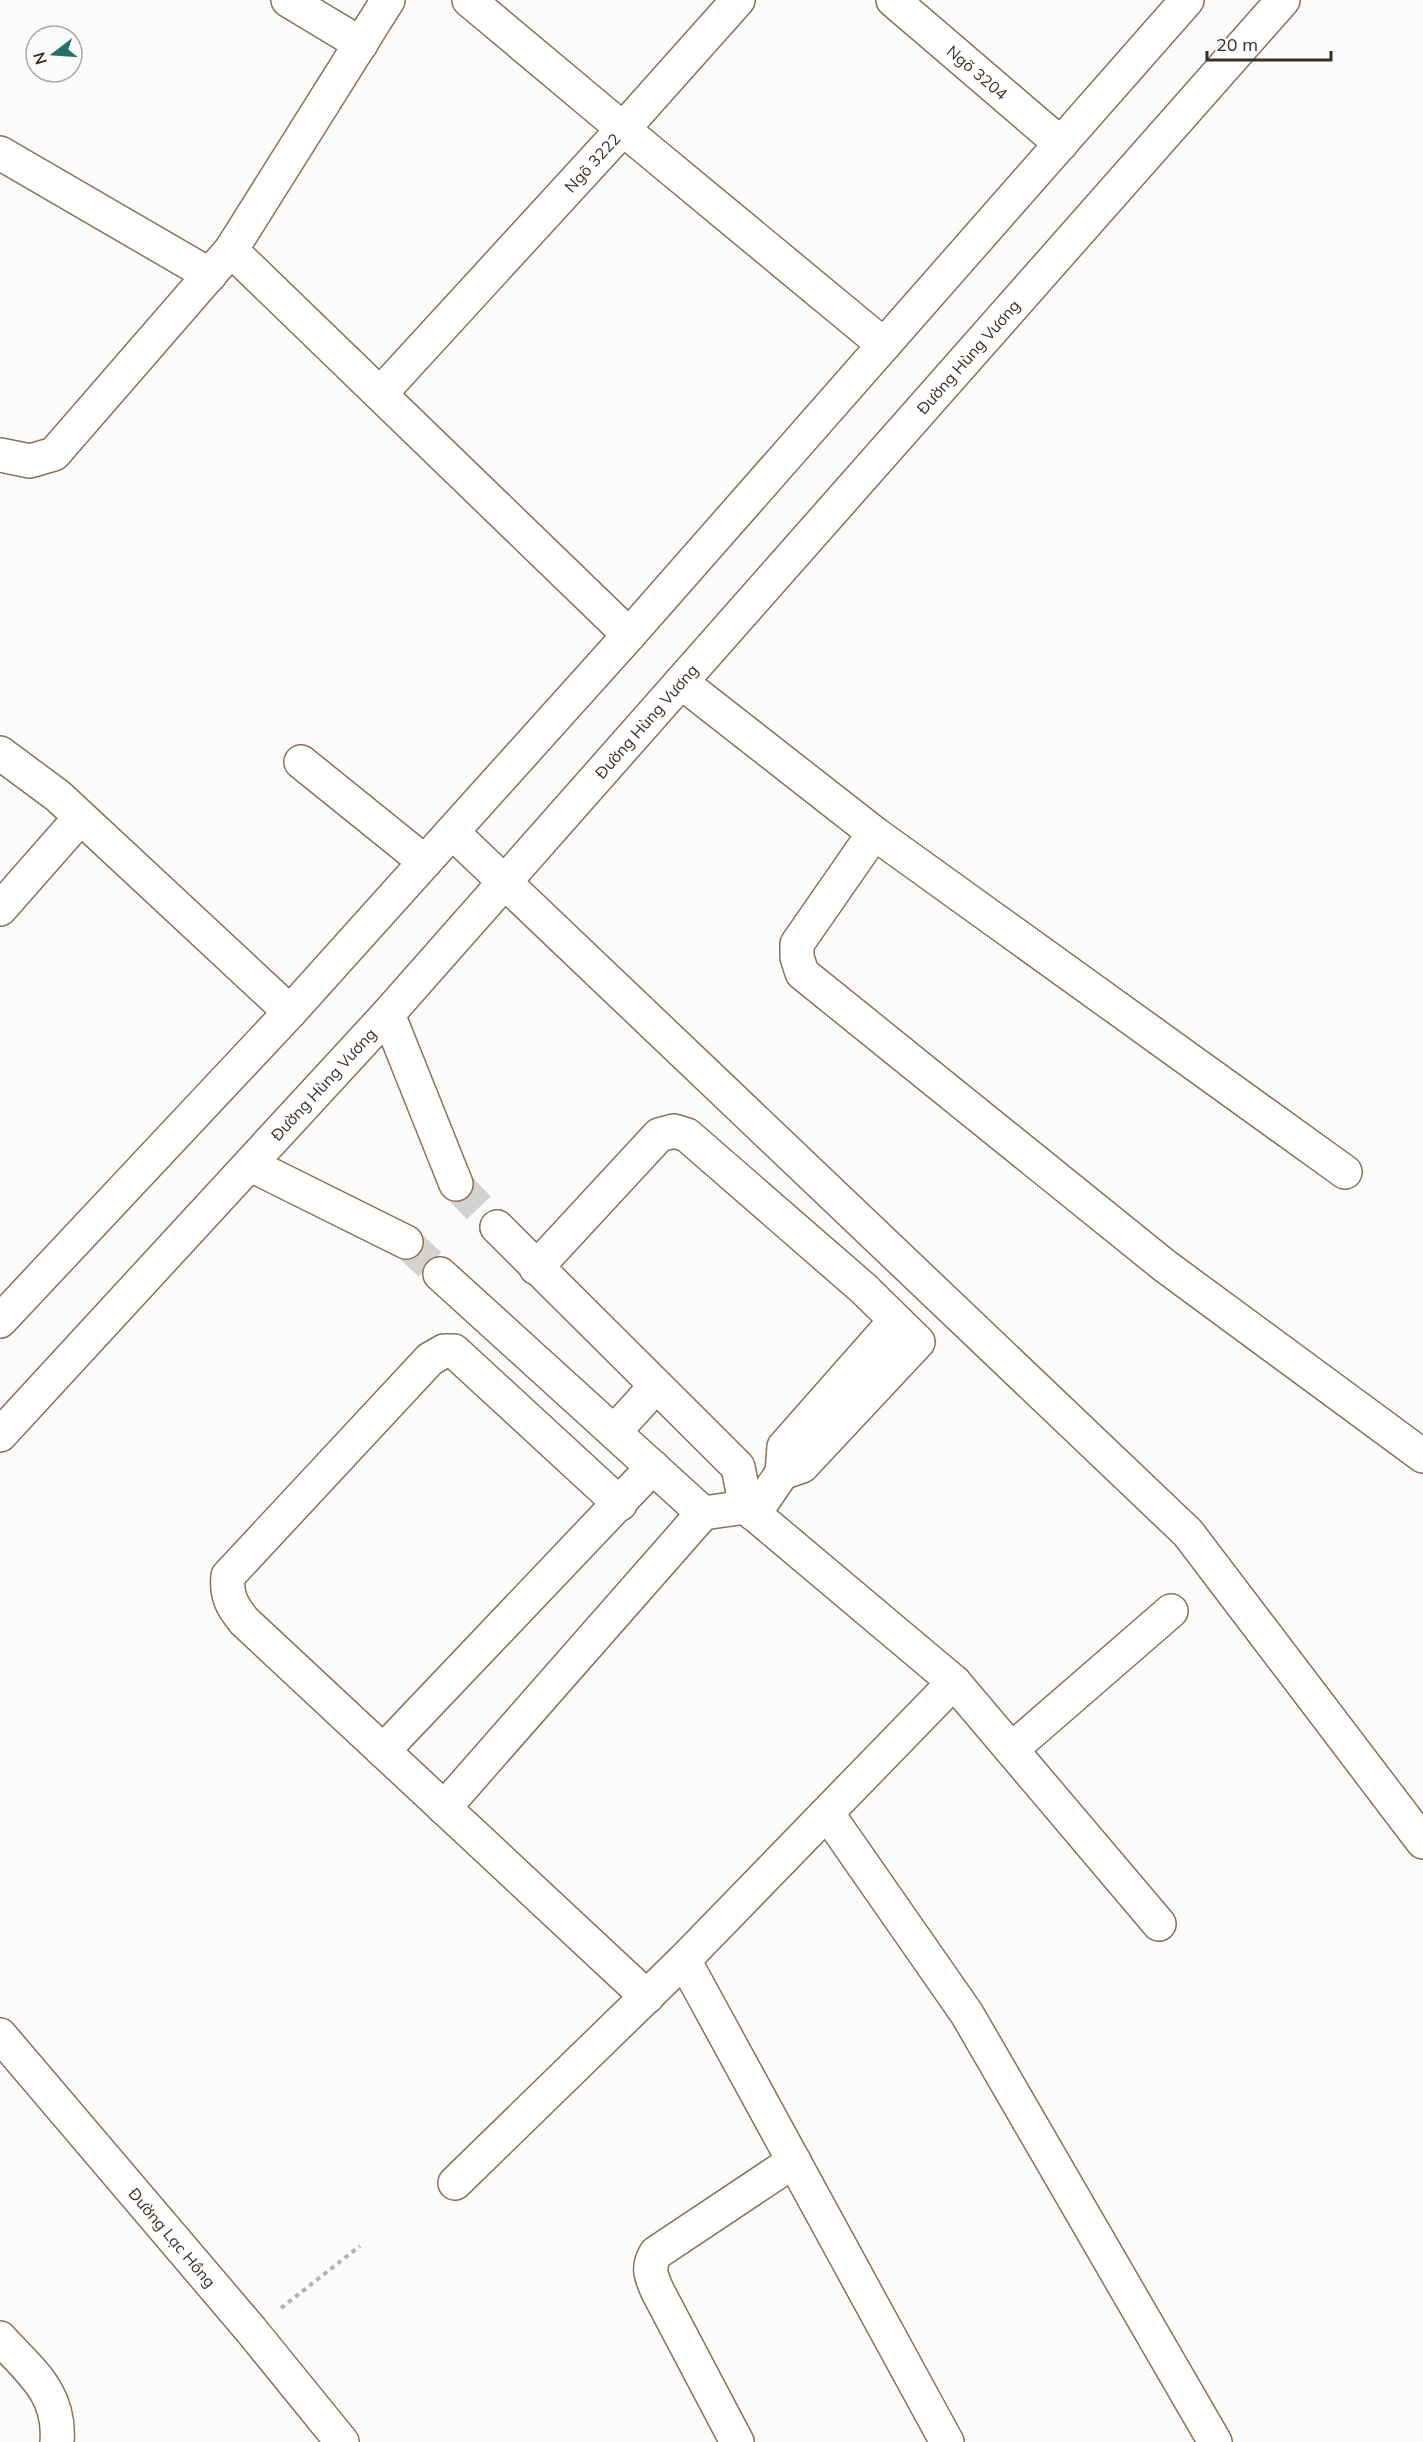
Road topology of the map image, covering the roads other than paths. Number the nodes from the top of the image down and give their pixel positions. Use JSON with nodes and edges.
{"nodes":[{"id":1,"x":288,"y":0,"type":"edge"},
{"id":2,"x":388,"y":0,"type":"edge"},
{"id":3,"x":469,"y":0,"type":"edge"},
{"id":4,"x":738,"y":0,"type":"edge"},
{"id":5,"x":893,"y":0,"type":"edge"},
{"id":6,"x":1187,"y":0,"type":"edge"},
{"id":7,"x":1283,"y":0,"type":"edge"},
{"id":8,"x":362,"y":44,"type":"junction"},
{"id":9,"x":623,"y":129,"type":"junction"},
{"id":10,"x":1061,"y":144,"type":"junction"},
{"id":11,"x":0,"y":153,"type":"edge"},
{"id":12,"x":231,"y":250,"type":"junction"},
{"id":13,"x":210,"y":275,"type":"junction"},
{"id":14,"x":884,"y":345,"type":"junction"},
{"id":15,"x":380,"y":394,"type":"junction"},
{"id":16,"x":0,"y":455,"type":"edge"},
{"id":17,"x":629,"y":635,"type":"junction"},
{"id":18,"x":681,"y":682,"type":"junction"},
{"id":19,"x":0,"y":753,"type":"edge"},
{"id":20,"x":301,"y":762,"type":"dead end"},
{"id":21,"x":80,"y":818,"type":"junction"},
{"id":22,"x":452,"y":832,"type":"junction"},
{"id":23,"x":874,"y":833,"type":"junction"},
{"id":24,"x":425,"y":862,"type":"junction"},
{"id":25,"x":504,"y":882,"type":"junction"},
{"id":26,"x":0,"y":909,"type":"edge"},
{"id":27,"x":290,"y":1012,"type":"junction"},
{"id":28,"x":388,"y":1014,"type":"junction"},
{"id":29,"x":251,"y":1165,"type":"junction"},
{"id":30,"x":1345,"y":1173,"type":"dead end"},
{"id":31,"x":456,"y":1184,"type":"tunnel mouth"},
{"id":32,"x":497,"y":1227,"type":"tunnel mouth"},
{"id":33,"x":406,"y":1242,"type":"tunnel mouth"},
{"id":34,"x":536,"y":1268,"type":"junction"},
{"id":35,"x":440,"y":1274,"type":"tunnel mouth"},
{"id":36,"x":0,"y":1320,"type":"edge"},
{"id":37,"x":656,"y":1386,"type":"junction"},
{"id":38,"x":614,"y":1432,"type":"junction"},
{"id":39,"x":0,"y":1435,"type":"edge"},
{"id":40,"x":1423,"y":1456,"type":"edge"},
{"id":41,"x":652,"y":1467,"type":"junction"},
{"id":42,"x":620,"y":1504,"type":"junction"},
{"id":43,"x":750,"y":1510,"type":"junction"},
{"id":44,"x":703,"y":1513,"type":"junction"},
{"id":45,"x":1171,"y":1611,"type":"dead end"},
{"id":46,"x":954,"y":1682,"type":"junction"},
{"id":47,"x":1012,"y":1749,"type":"junction"},
{"id":48,"x":383,"y":1751,"type":"junction"},
{"id":49,"x":444,"y":1808,"type":"junction"},
{"id":50,"x":827,"y":1813,"type":"junction"},
{"id":51,"x":1423,"y":1842,"type":"edge"},
{"id":52,"x":1159,"y":1924,"type":"dead end"},
{"id":53,"x":684,"y":1960,"type":"junction"},
{"id":54,"x":646,"y":1997,"type":"junction"},
{"id":55,"x":0,"y":2035,"type":"edge"},
{"id":56,"x":794,"y":2162,"type":"junction"},
{"id":57,"x":455,"y":2183,"type":"dead end"},
{"id":58,"x":0,"y":2338,"type":"edge"},
{"id":59,"x":57,"y":2442,"type":"edge"},
{"id":60,"x":342,"y":2442,"type":"edge"},
{"id":61,"x":737,"y":2442,"type":"edge"},
{"id":62,"x":947,"y":2442,"type":"edge"},
{"id":63,"x":1215,"y":2442,"type":"edge"}],
"edges":[{"from":1,"to":8,"type":"main road"},
{"from":2,"to":8,"type":"main road"},
{"from":3,"to":9,"type":"main road"},
{"from":4,"to":9,"type":"main road"},
{"from":5,"to":10,"type":"main road","name":"Ngõ 3204"},
{"from":6,"to":10,"type":"main road"},
{"from":7,"to":18,"type":"main road","name":"Đường Hùng Vương"},
{"from":8,"to":12,"type":"main road"},
{"from":9,"to":14,"type":"main road","name":"Ngõ 3222"},
{"from":9,"to":15,"type":"main road","name":"Ngõ 3222"},
{"from":10,"to":14,"type":"main road"},
{"from":11,"to":13,"type":"main road"},
{"from":12,"to":13,"type":"main road"},
{"from":12,"to":15,"type":"main road"},
{"from":13,"to":16,"type":"main road"},
{"from":14,"to":17,"type":"main road"},
{"from":15,"to":17,"type":"main road"},
{"from":17,"to":22,"type":"main road"},
{"from":18,"to":23,"type":"main road"},
{"from":18,"to":25,"type":"main road","name":"Đường Hùng Vương"},
{"from":19,"to":21,"type":"main road"},
{"from":20,"to":24,"type":"main road"},
{"from":21,"to":26,"type":"main road"},
{"from":21,"to":27,"type":"main road"},
{"from":22,"to":24,"type":"main road"},
{"from":22,"to":25,"type":"main road"},
{"from":23,"to":30,"type":"main road"},
{"from":23,"to":40,"type":"main road"},
{"from":24,"to":27,"type":"main road"},
{"from":25,"to":28,"type":"main road","name":"Đường Hùng Vương"},
{"from":25,"to":51,"type":"main road"},
{"from":27,"to":36,"type":"main road"},
{"from":28,"to":29,"type":"main road","name":"Đường Hùng Vương"},
{"from":28,"to":31,"type":"main road"},
{"from":29,"to":33,"type":"main road"},
{"from":29,"to":39,"type":"main road","name":"Đường Hùng Vương"},
{"from":32,"to":34,"type":"main road"},
{"from":34,"to":37,"type":"main road"},
{"from":34,"to":43,"type":"main road"},
{"from":35,"to":38,"type":"main road"},
{"from":37,"to":38,"type":"main road"},
{"from":37,"to":43,"type":"main road"},
{"from":38,"to":41,"type":"main road"},
{"from":41,"to":42,"type":"main road"},
{"from":41,"to":44,"type":"main road"},
{"from":42,"to":48,"type":"main road"},
{"from":42,"to":48,"type":"main road"},
{"from":43,"to":44,"type":"main road"},
{"from":43,"to":46,"type":"main road"},
{"from":44,"to":49,"type":"main road"},
{"from":45,"to":47,"type":"main road"},
{"from":46,"to":47,"type":"main road"},
{"from":46,"to":50,"type":"main road"},
{"from":47,"to":52,"type":"main road"},
{"from":48,"to":49,"type":"main road"},
{"from":49,"to":54,"type":"main road"},
{"from":50,"to":53,"type":"main road"},
{"from":50,"to":63,"type":"main road"},
{"from":53,"to":54,"type":"main road"},
{"from":53,"to":56,"type":"main road"},
{"from":54,"to":57,"type":"main road"},
{"from":55,"to":60,"type":"main road","name":"Đường Lạc Hồng"},
{"from":56,"to":61,"type":"main road"},
{"from":56,"to":62,"type":"main road"},
{"from":58,"to":59,"type":"main road"}]}
